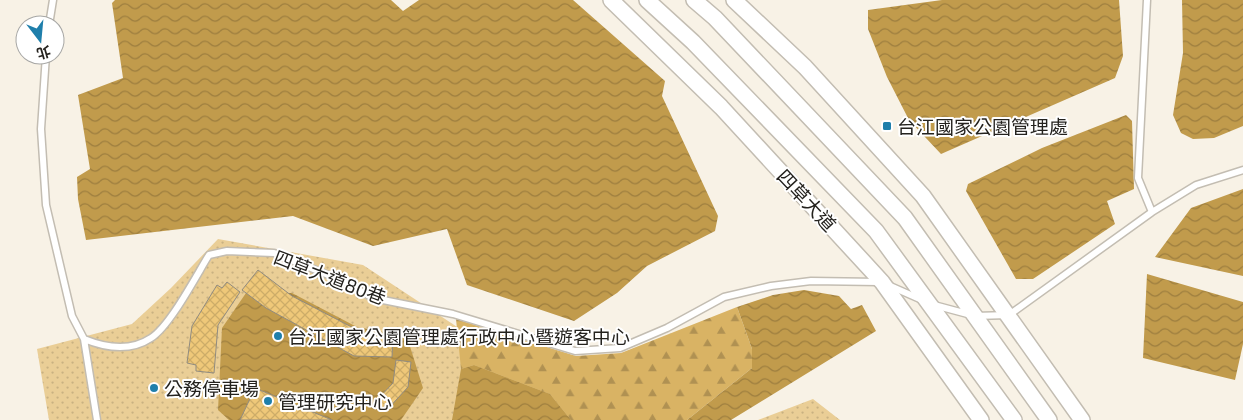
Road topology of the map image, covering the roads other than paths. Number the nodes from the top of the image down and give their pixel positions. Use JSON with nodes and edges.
{"nodes":[{"id":1,"x":54,"y":0,"type":"edge"},
{"id":2,"x":611,"y":0,"type":"edge"},
{"id":3,"x":646,"y":0,"type":"edge"},
{"id":4,"x":694,"y":0,"type":"edge"},
{"id":5,"x":734,"y":0,"type":"edge"},
{"id":6,"x":1147,"y":0,"type":"edge"},
{"id":7,"x":51,"y":15,"type":"edge"},
{"id":8,"x":45,"y":65,"type":"edge"},
{"id":9,"x":1243,"y":170,"type":"edge"},
{"id":10,"x":1152,"y":212,"type":"junction"},
{"id":11,"x":882,"y":282,"type":"junction"},
{"id":12,"x":929,"y":303,"type":"junction"},
{"id":13,"x":1009,"y":315,"type":"junction"},
{"id":14,"x":975,"y":316,"type":"junction"},
{"id":15,"x":84,"y":339,"type":"junction"},
{"id":16,"x":97,"y":420,"type":"edge"},
{"id":17,"x":981,"y":420,"type":"edge"},
{"id":18,"x":1014,"y":420,"type":"edge"},
{"id":19,"x":1048,"y":420,"type":"edge"},
{"id":20,"x":1082,"y":420,"type":"edge"}],
"edges":[{"from":1,"to":7,"type":"lane"},
{"from":2,"to":11,"type":"street","name":"四草大道"},
{"from":3,"to":12,"type":"street","name":"四草大道"},
{"from":4,"to":14,"type":"street"},
{"from":5,"to":13,"type":"street"},
{"from":6,"to":10,"type":"lane"},
{"from":8,"to":15,"type":"lane"},
{"from":9,"to":10,"type":"lane"},
{"from":10,"to":13,"type":"lane"},
{"from":11,"to":12,"type":"lane","name":"四草大道80巷"},
{"from":11,"to":15,"type":"lane","name":"四草大道80巷"},
{"from":11,"to":17,"type":"street","name":"四草大道"},
{"from":12,"to":14,"type":"lane","name":"四草大道80巷"},
{"from":12,"to":18,"type":"street","name":"四草大道"},
{"from":13,"to":14,"type":"lane","name":"四草大道80巷"},
{"from":13,"to":20,"type":"street"},
{"from":14,"to":19,"type":"street"},
{"from":15,"to":16,"type":"lane"}]}
